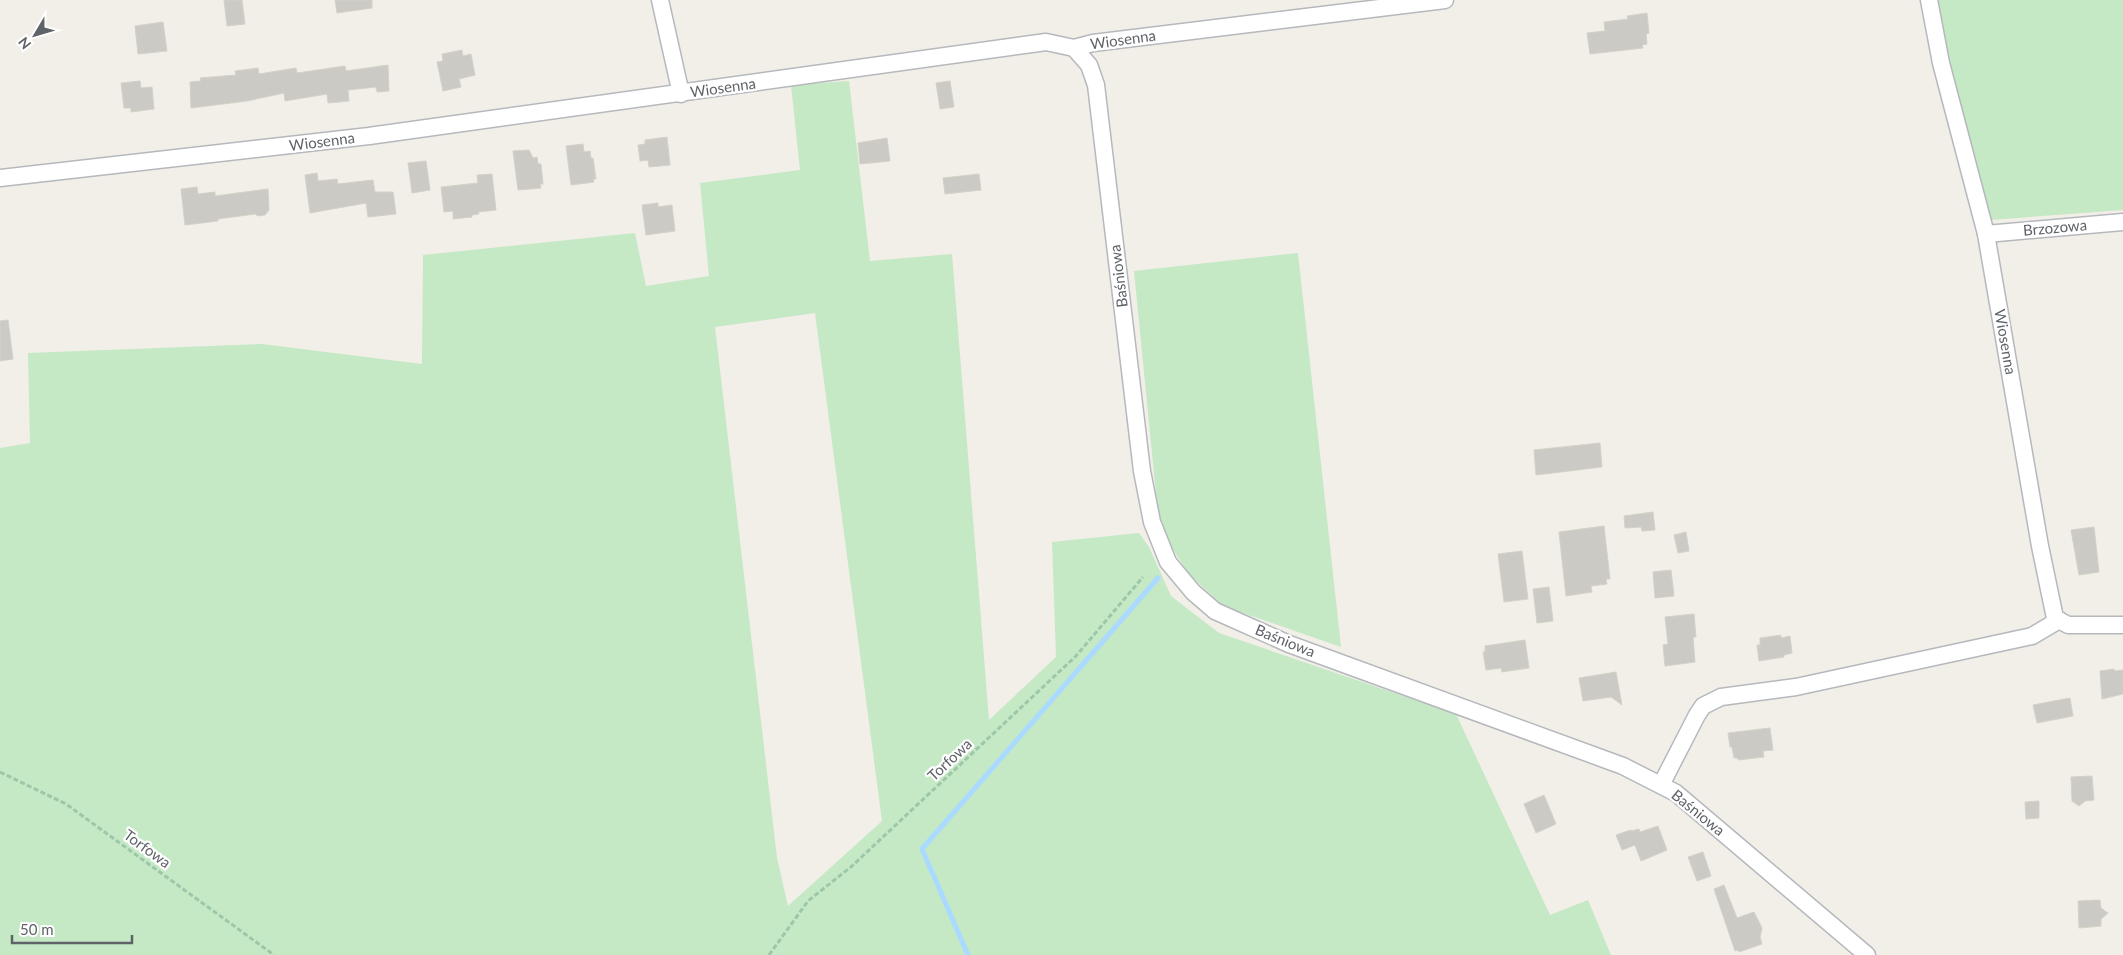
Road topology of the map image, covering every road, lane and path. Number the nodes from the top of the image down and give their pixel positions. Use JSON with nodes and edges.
{"nodes":[{"id":1,"x":660,"y":0,"type":"edge"},
{"id":2,"x":1445,"y":0,"type":"edge"},
{"id":3,"x":1929,"y":0,"type":"edge"},
{"id":4,"x":1074,"y":48,"type":"junction"},
{"id":5,"x":681,"y":94,"type":"junction"},
{"id":6,"x":0,"y":178,"type":"edge"},
{"id":7,"x":2123,"y":222,"type":"edge"},
{"id":8,"x":1986,"y":234,"type":"junction"},
{"id":9,"x":1143,"y":577,"type":"dead end"},
{"id":10,"x":2059,"y":620,"type":"junction"},
{"id":11,"x":2123,"y":626,"type":"edge"},
{"id":12,"x":0,"y":772,"type":"edge"},
{"id":13,"x":1661,"y":785,"type":"junction"},
{"id":14,"x":274,"y":955,"type":"edge"},
{"id":15,"x":769,"y":955,"type":"edge"},
{"id":16,"x":1867,"y":955,"type":"edge"}],
"edges":[{"from":1,"to":5,"type":"street"},
{"from":2,"to":4,"type":"street","name":"Wiosenna"},
{"from":3,"to":8,"type":"street","name":"Wiosenna"},
{"from":4,"to":5,"type":"street","name":"Wiosenna"},
{"from":4,"to":13,"type":"street","name":"Baśniowa"},
{"from":5,"to":6,"type":"street","name":"Wiosenna"},
{"from":7,"to":8,"type":"street","name":"Brzozowa"},
{"from":8,"to":10,"type":"street","name":"Wiosenna"},
{"from":9,"to":15,"type":"path","name":"Torfowa"},
{"from":10,"to":11,"type":"street"},
{"from":10,"to":13,"type":"street"},
{"from":12,"to":14,"type":"path","name":"Torfowa"},
{"from":13,"to":16,"type":"street","name":"Baśniowa"}]}
